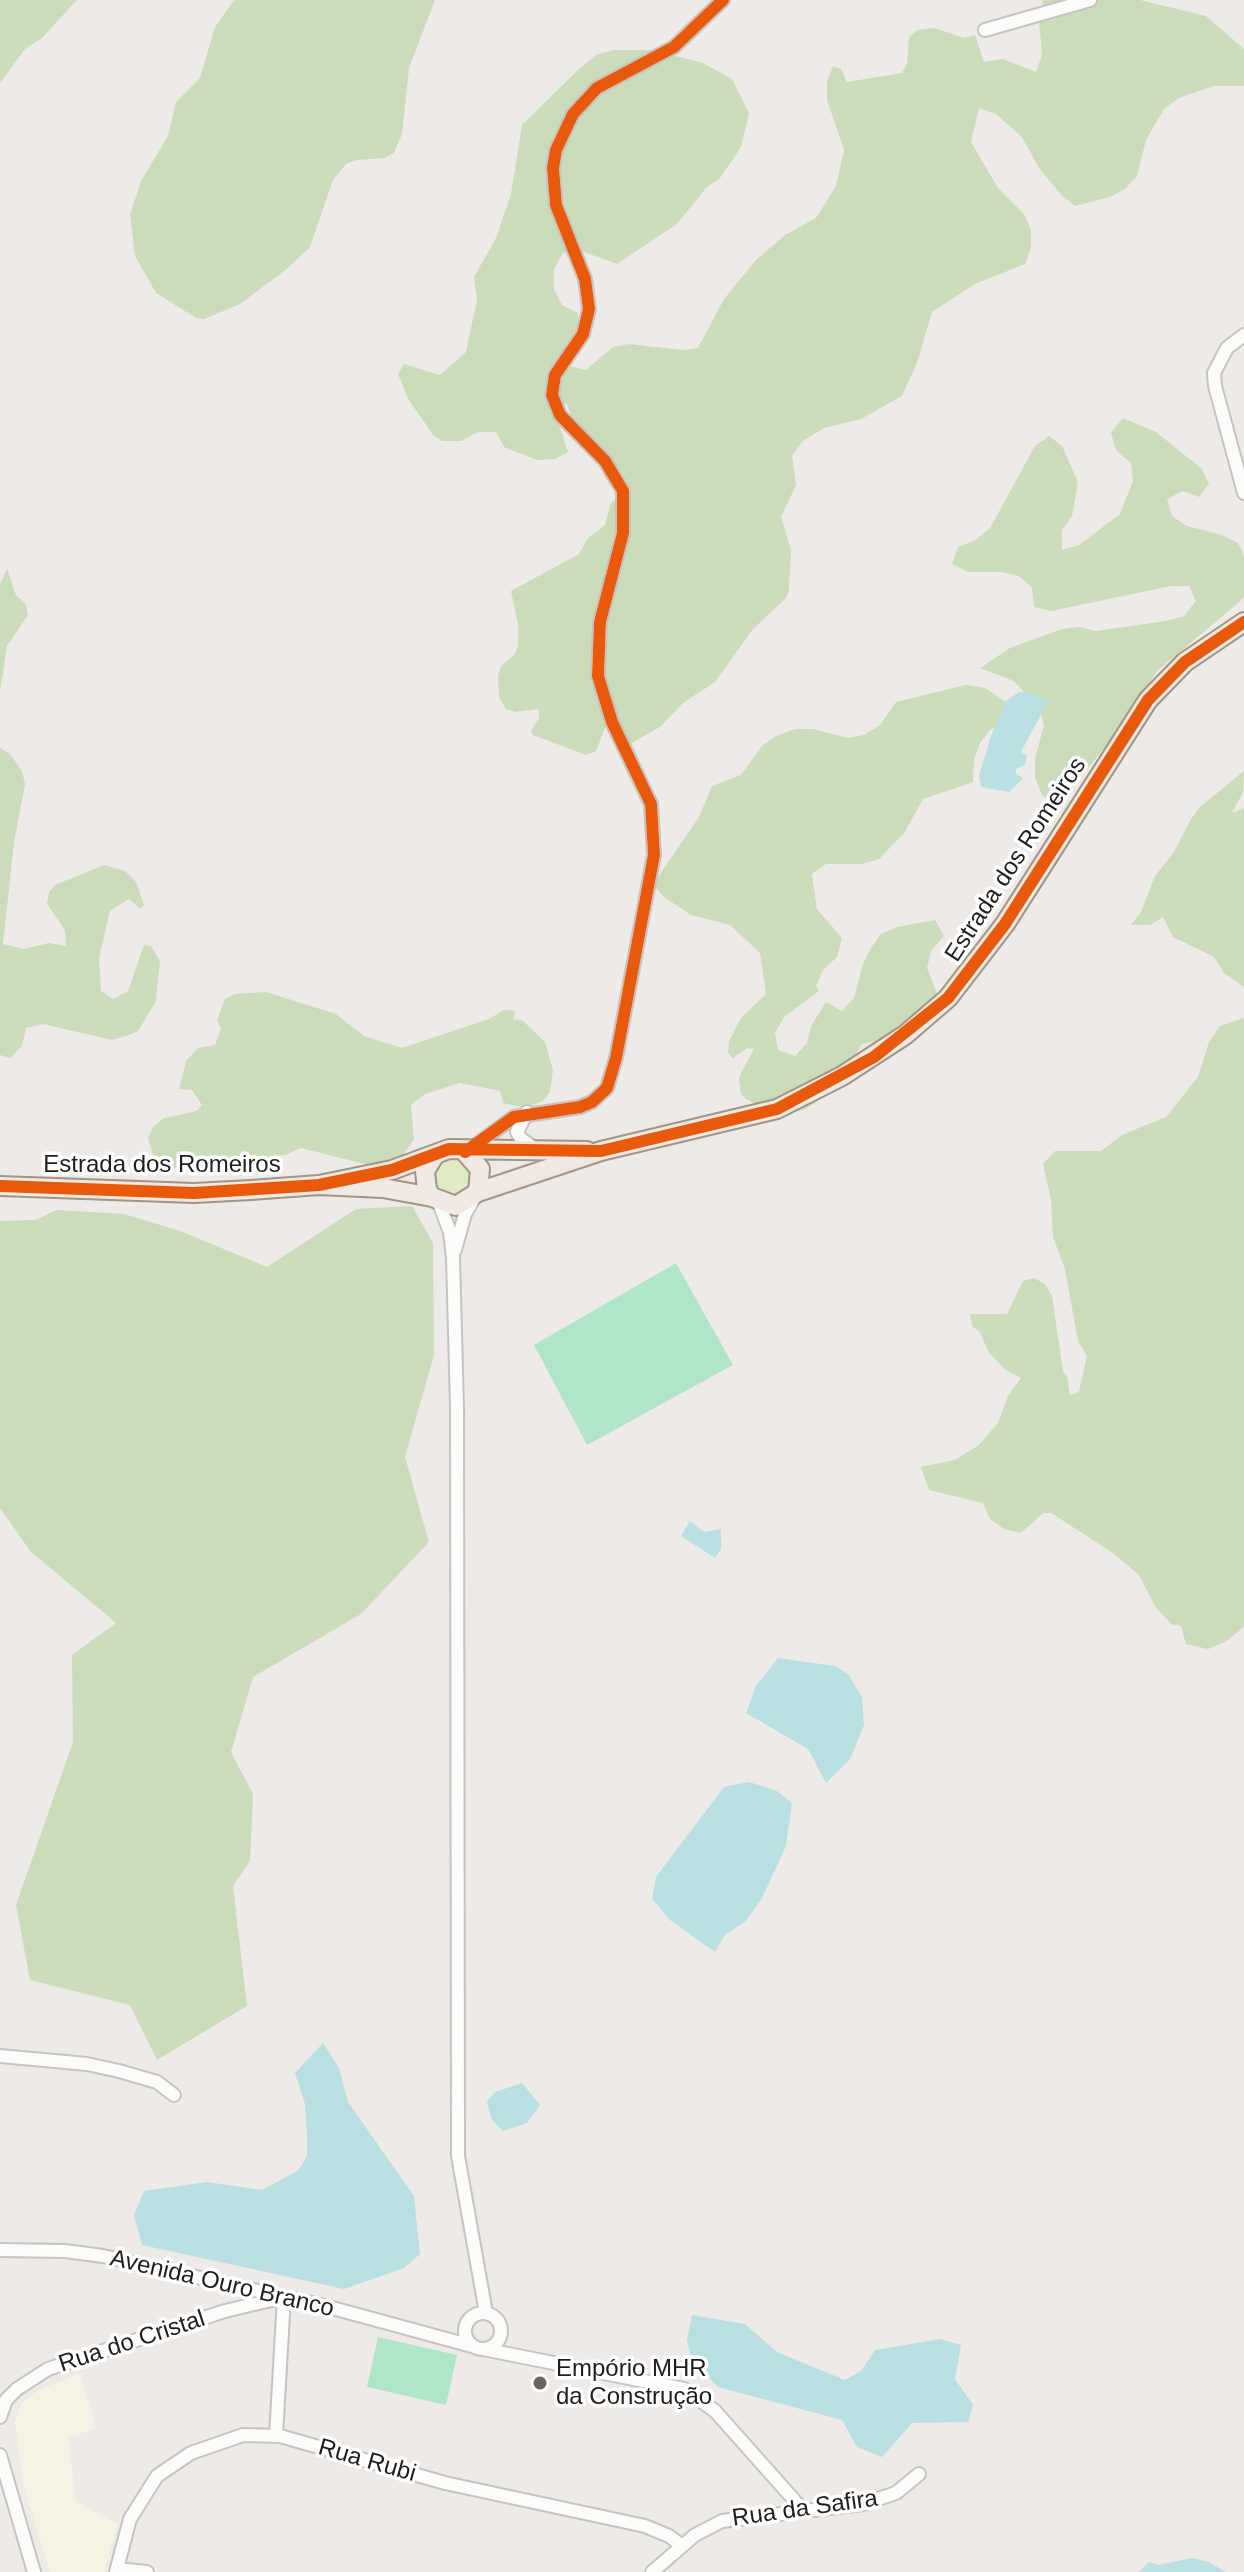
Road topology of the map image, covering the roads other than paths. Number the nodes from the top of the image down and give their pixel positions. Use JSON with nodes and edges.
{"nodes":[{"id":1,"x":723,"y":0,"type":"edge"},
{"id":2,"x":1090,"y":0,"type":"edge"},
{"id":3,"x":985,"y":30,"type":"dead end"},
{"id":4,"x":1244,"y":335,"type":"edge"},
{"id":5,"x":1244,"y":493,"type":"edge"},
{"id":6,"x":1244,"y":622,"type":"edge"},
{"id":7,"x":527,"y":1112,"type":"junction"},
{"id":8,"x":538,"y":1150,"type":"junction"},
{"id":9,"x":601,"y":1151,"type":"junction"},
{"id":10,"x":465,"y":1152,"type":"junction"},
{"id":11,"x":434,"y":1156,"type":"junction"},
{"id":12,"x":319,"y":1185,"type":"junction"},
{"id":13,"x":0,"y":1186,"type":"edge"},
{"id":14,"x":478,"y":1192,"type":"junction"},
{"id":15,"x":435,"y":1200,"type":"junction"},
{"id":16,"x":453,"y":1257,"type":"junction"},
{"id":17,"x":0,"y":2056,"type":"edge"},
{"id":18,"x":174,"y":2095,"type":"dead end"},
{"id":19,"x":0,"y":2250,"type":"edge"},
{"id":20,"x":284,"y":2297,"type":"junction"},
{"id":21,"x":486,"y":2313,"type":"junction"},
{"id":22,"x":467,"y":2322,"type":"junction"},
{"id":23,"x":441,"y":2338,"type":"junction"},
{"id":24,"x":497,"y":2342,"type":"junction"},
{"id":25,"x":478,"y":2348,"type":"junction"},
{"id":26,"x":515,"y":2357,"type":"junction"},
{"id":27,"x":0,"y":2417,"type":"edge"},
{"id":28,"x":276,"y":2436,"type":"junction"},
{"id":29,"x":0,"y":2455,"type":"edge"},
{"id":30,"x":919,"y":2474,"type":"dead end"},
{"id":31,"x":803,"y":2510,"type":"junction"},
{"id":32,"x":682,"y":2546,"type":"junction"},
{"id":33,"x":117,"y":2570,"type":"edge"},
{"id":34,"x":34,"y":2572,"type":"edge"},
{"id":35,"x":147,"y":2572,"type":"edge"},
{"id":36,"x":652,"y":2572,"type":"edge"}],
"edges":[{"from":1,"to":7,"type":"street"},
{"from":2,"to":3,"type":"street"},
{"from":4,"to":5,"type":"street"},
{"from":6,"to":9,"type":"main road","name":"Estrada dos Romeiros"},
{"from":7,"to":8,"type":"street"},
{"from":7,"to":10,"type":"street"},
{"from":8,"to":9,"type":"main road","name":"Estrada dos Romeiros"},
{"from":8,"to":10,"type":"main road","name":"Estrada dos Romeiros"},
{"from":9,"to":14,"type":"main road","name":"Estrada dos Romeiros"},
{"from":10,"to":11,"type":"main road","name":"Estrada dos Romeiros"},
{"from":10,"to":14,"type":"main road"},
{"from":11,"to":12,"type":"main road","name":"Estrada dos Romeiros"},
{"from":11,"to":15,"type":"main road"},
{"from":12,"to":13,"type":"main road","name":"Estrada dos Romeiros"},
{"from":12,"to":15,"type":"main road","name":"Estrada dos Romeiros"},
{"from":14,"to":15,"type":"main road","name":"Estrada dos Romeiros"},
{"from":14,"to":16,"type":"street"},
{"from":15,"to":16,"type":"street"},
{"from":16,"to":21,"type":"street"},
{"from":17,"to":18,"type":"street"},
{"from":19,"to":20,"type":"street","name":"Avenida Ouro Branco"},
{"from":20,"to":23,"type":"street","name":"Avenida Ouro Branco"},
{"from":20,"to":27,"type":"street","name":"Rua do Cristal"},
{"from":20,"to":28,"type":"street"},
{"from":21,"to":22,"type":"street"},
{"from":21,"to":24,"type":"street"},
{"from":22,"to":23,"type":"street"},
{"from":22,"to":25,"type":"street"},
{"from":23,"to":25,"type":"street","name":"Avenida Ouro Branco"},
{"from":24,"to":25,"type":"street"},
{"from":24,"to":26,"type":"street","name":"Avenida Ouro Branco"},
{"from":25,"to":26,"type":"street","name":"Avenida Ouro Branco"},
{"from":26,"to":31,"type":"street","name":"Avenida Ouro Branco"},
{"from":28,"to":32,"type":"street","name":"Rua Rubi"},
{"from":28,"to":33,"type":"street","name":"Rua Rubi"},
{"from":29,"to":34,"type":"street"},
{"from":30,"to":31,"type":"street","name":"Rua da Safira"},
{"from":31,"to":32,"type":"street","name":"Rua da Safira"},
{"from":32,"to":36,"type":"street","name":"Rua da Safira"},
{"from":33,"to":35,"type":"street"}]}
